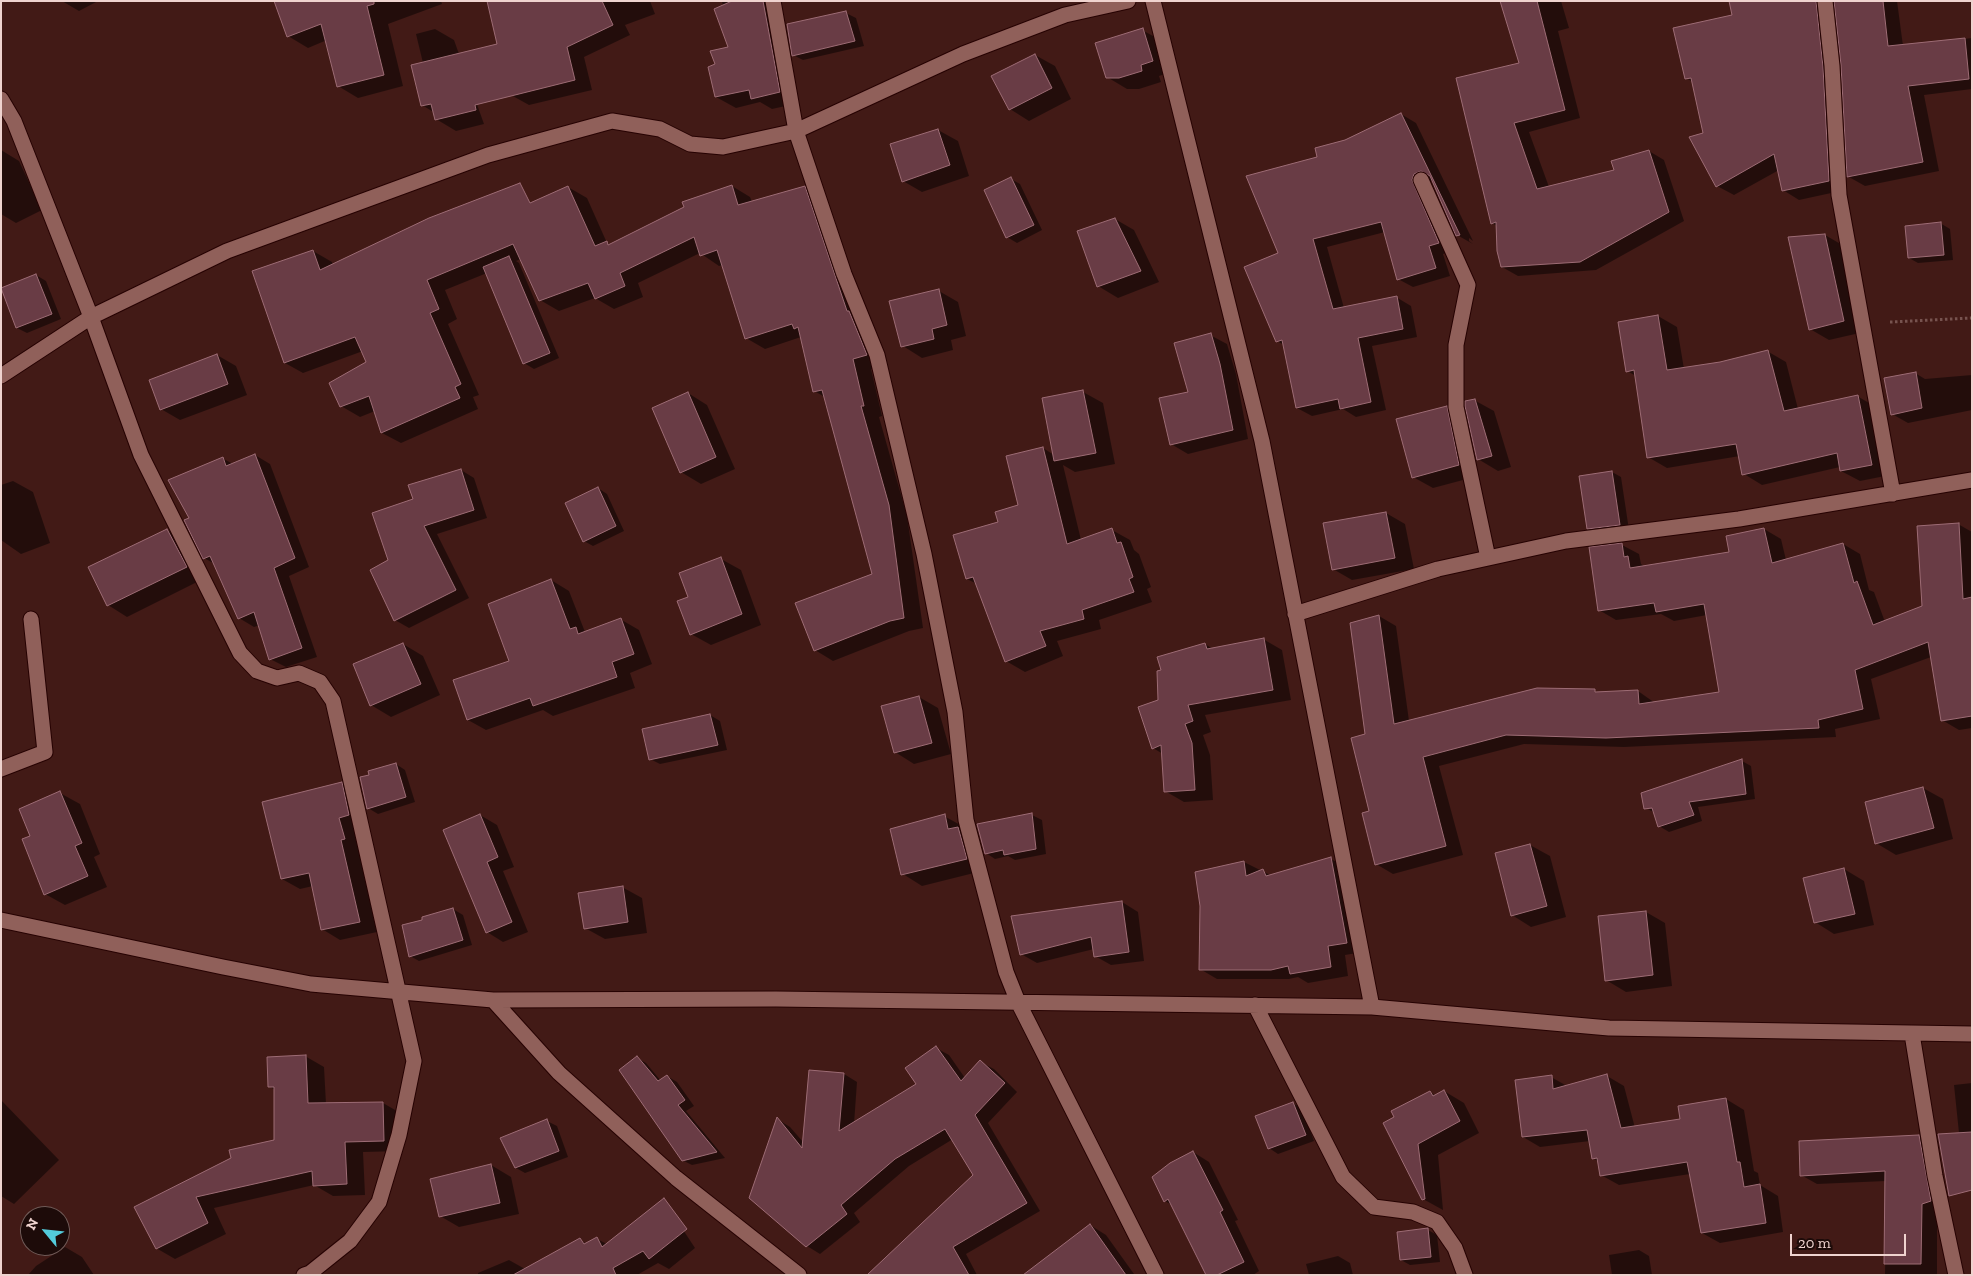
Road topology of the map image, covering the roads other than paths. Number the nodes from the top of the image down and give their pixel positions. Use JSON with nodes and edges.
{"nodes":[{"id":1,"x":773,"y":1,"type":"edge"},
{"id":2,"x":1128,"y":1,"type":"edge"},
{"id":3,"x":1153,"y":1,"type":"edge"},
{"id":4,"x":1825,"y":1,"type":"edge"},
{"id":5,"x":1,"y":99,"type":"edge"},
{"id":6,"x":796,"y":130,"type":"junction"},
{"id":7,"x":1421,"y":180,"type":"dead end"},
{"id":8,"x":90,"y":317,"type":"junction"},
{"id":9,"x":1,"y":376,"type":"edge"},
{"id":10,"x":1972,"y":480,"type":"edge"},
{"id":11,"x":1894,"y":494,"type":"junction"},
{"id":12,"x":1488,"y":558,"type":"junction"},
{"id":13,"x":1295,"y":614,"type":"junction"},
{"id":14,"x":31,"y":619,"type":"dead end"},
{"id":15,"x":1,"y":769,"type":"edge"},
{"id":16,"x":1,"y":920,"type":"edge"},
{"id":17,"x":398,"y":992,"type":"junction"},
{"id":18,"x":493,"y":1000,"type":"junction"},
{"id":19,"x":1018,"y":1002,"type":"junction"},
{"id":20,"x":1255,"y":1005,"type":"junction"},
{"id":21,"x":1372,"y":1007,"type":"junction"},
{"id":22,"x":1912,"y":1034,"type":"junction"},
{"id":23,"x":1972,"y":1034,"type":"edge"},
{"id":24,"x":304,"y":1275,"type":"edge"},
{"id":25,"x":799,"y":1275,"type":"edge"},
{"id":26,"x":1156,"y":1275,"type":"edge"},
{"id":27,"x":1465,"y":1275,"type":"edge"},
{"id":28,"x":1956,"y":1275,"type":"edge"}],
"edges":[{"from":1,"to":6,"type":"street"},
{"from":2,"to":6,"type":"street"},
{"from":3,"to":13,"type":"street"},
{"from":4,"to":11,"type":"street"},
{"from":5,"to":8,"type":"street"},
{"from":6,"to":8,"type":"street"},
{"from":6,"to":19,"type":"street"},
{"from":7,"to":12,"type":"street"},
{"from":8,"to":9,"type":"street"},
{"from":8,"to":17,"type":"street"},
{"from":10,"to":11,"type":"street"},
{"from":11,"to":12,"type":"street"},
{"from":12,"to":13,"type":"street"},
{"from":13,"to":21,"type":"street"},
{"from":14,"to":15,"type":"street"},
{"from":16,"to":17,"type":"street"},
{"from":17,"to":18,"type":"street"},
{"from":17,"to":24,"type":"street"},
{"from":18,"to":19,"type":"street"},
{"from":18,"to":25,"type":"street"},
{"from":19,"to":20,"type":"street"},
{"from":19,"to":26,"type":"street"},
{"from":20,"to":21,"type":"street"},
{"from":20,"to":27,"type":"street"},
{"from":21,"to":22,"type":"street"},
{"from":22,"to":23,"type":"street"},
{"from":22,"to":28,"type":"street"}]}
